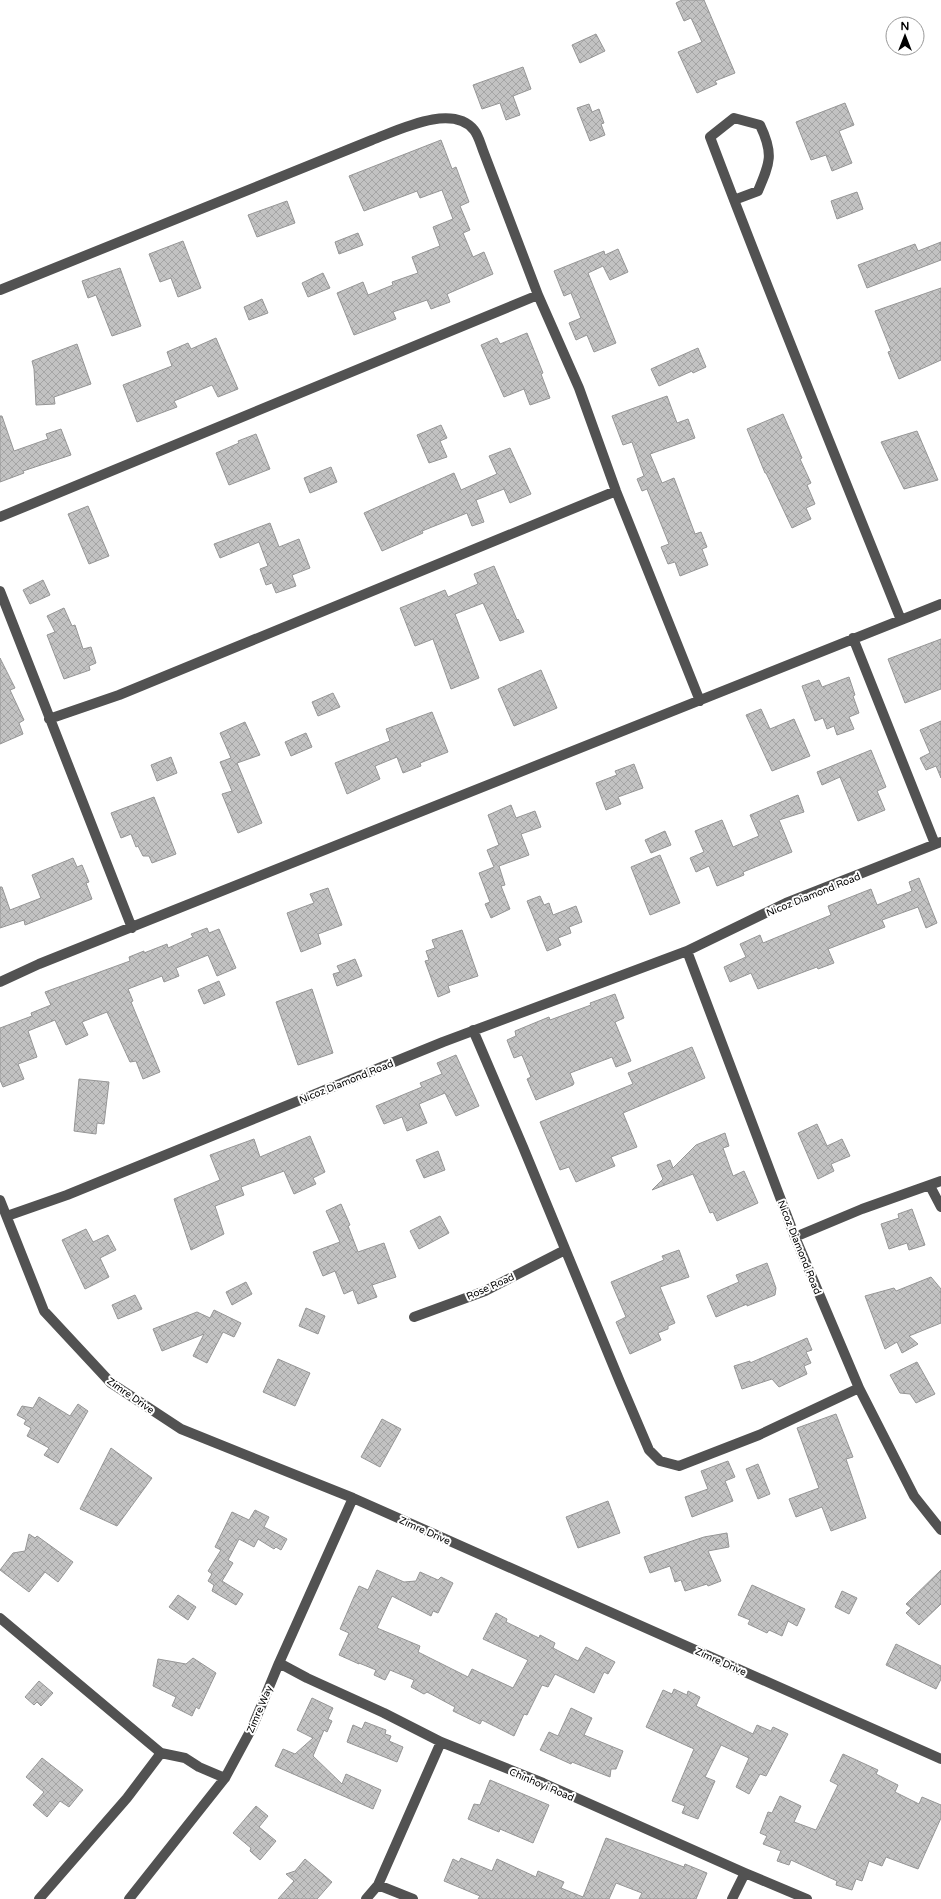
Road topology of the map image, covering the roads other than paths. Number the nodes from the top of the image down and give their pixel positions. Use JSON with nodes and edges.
{"nodes":[{"id":1,"x":734,"y":200,"type":"junction"},
{"id":2,"x":0,"y":290,"type":"edge"},
{"id":3,"x":538,"y":295,"type":"junction"},
{"id":4,"x":616,"y":490,"type":"junction"},
{"id":5,"x":0,"y":517,"type":"edge"},
{"id":6,"x":0,"y":591,"type":"edge"},
{"id":7,"x":941,"y":604,"type":"edge"},
{"id":8,"x":902,"y":620,"type":"junction"},
{"id":9,"x":852,"y":638,"type":"junction"},
{"id":10,"x":700,"y":701,"type":"junction"},
{"id":11,"x":49,"y":720,"type":"junction"},
{"id":12,"x":938,"y":843,"type":"edge"},
{"id":13,"x":132,"y":928,"type":"junction"},
{"id":14,"x":687,"y":951,"type":"junction"},
{"id":15,"x":0,"y":982,"type":"edge"},
{"id":16,"x":473,"y":1030,"type":"junction"},
{"id":17,"x":941,"y":1181,"type":"edge"},
{"id":18,"x":930,"y":1186,"type":"junction"},
{"id":19,"x":0,"y":1200,"type":"edge"},
{"id":20,"x":941,"y":1207,"type":"edge"},
{"id":21,"x":7,"y":1216,"type":"junction"},
{"id":22,"x":795,"y":1237,"type":"junction"},
{"id":23,"x":565,"y":1250,"type":"junction"},
{"id":24,"x":414,"y":1317,"type":"dead end"},
{"id":25,"x":859,"y":1388,"type":"junction"},
{"id":26,"x":354,"y":1498,"type":"junction"},
{"id":27,"x":941,"y":1530,"type":"edge"},
{"id":28,"x":0,"y":1618,"type":"edge"},
{"id":29,"x":278,"y":1663,"type":"junction"},
{"id":30,"x":440,"y":1742,"type":"junction"},
{"id":31,"x":161,"y":1753,"type":"junction"},
{"id":32,"x":941,"y":1759,"type":"edge"},
{"id":33,"x":225,"y":1778,"type":"junction"},
{"id":34,"x":745,"y":1873,"type":"junction"},
{"id":35,"x":378,"y":1885,"type":"junction"},
{"id":36,"x":40,"y":1899,"type":"edge"},
{"id":37,"x":129,"y":1899,"type":"edge"},
{"id":38,"x":366,"y":1899,"type":"edge"},
{"id":39,"x":413,"y":1899,"type":"edge"},
{"id":40,"x":732,"y":1899,"type":"edge"},
{"id":41,"x":807,"y":1899,"type":"edge"}],
"edges":[{"from":1,"to":1,"type":"street"},
{"from":1,"to":8,"type":"street"},
{"from":2,"to":3,"type":"street"},
{"from":3,"to":4,"type":"street"},
{"from":3,"to":5,"type":"street"},
{"from":4,"to":10,"type":"street"},
{"from":4,"to":11,"type":"street"},
{"from":6,"to":11,"type":"street"},
{"from":7,"to":8,"type":"street"},
{"from":8,"to":9,"type":"street"},
{"from":9,"to":10,"type":"street"},
{"from":9,"to":12,"type":"street"},
{"from":10,"to":13,"type":"street"},
{"from":11,"to":13,"type":"street"},
{"from":12,"to":14,"type":"street","name":"Nicoz Diamond Road"},
{"from":13,"to":15,"type":"street"},
{"from":14,"to":16,"type":"street","name":"Nicoz Diamond Road"},
{"from":14,"to":22,"type":"street","name":"Nicoz Diamond Road"},
{"from":16,"to":21,"type":"street","name":"Nicoz Diamond Road"},
{"from":16,"to":23,"type":"street"},
{"from":17,"to":18,"type":"street"},
{"from":18,"to":20,"type":"street"},
{"from":18,"to":22,"type":"street"},
{"from":19,"to":21,"type":"street","name":"Zimre Drive"},
{"from":21,"to":26,"type":"street","name":"Zimre Drive"},
{"from":22,"to":25,"type":"street","name":"Nicoz Diamond Road"},
{"from":23,"to":24,"type":"street","name":"Rose Road"},
{"from":23,"to":25,"type":"street"},
{"from":25,"to":27,"type":"street","name":"Nicoz Diamond Road"},
{"from":26,"to":29,"type":"street","name":"Zimre Way"},
{"from":26,"to":32,"type":"street","name":"Zimre Drive"},
{"from":28,"to":31,"type":"street"},
{"from":29,"to":30,"type":"street","name":"Chinhoyi Road"},
{"from":29,"to":33,"type":"street","name":"Zimre Way"},
{"from":30,"to":34,"type":"street","name":"Chinhoyi Road"},
{"from":30,"to":35,"type":"street"},
{"from":31,"to":33,"type":"street"},
{"from":31,"to":36,"type":"street"},
{"from":33,"to":37,"type":"street","name":"Zimre Way"},
{"from":34,"to":40,"type":"street"},
{"from":34,"to":41,"type":"street","name":"Chinhoyi Road"},
{"from":35,"to":38,"type":"street"},
{"from":35,"to":39,"type":"street"}]}
